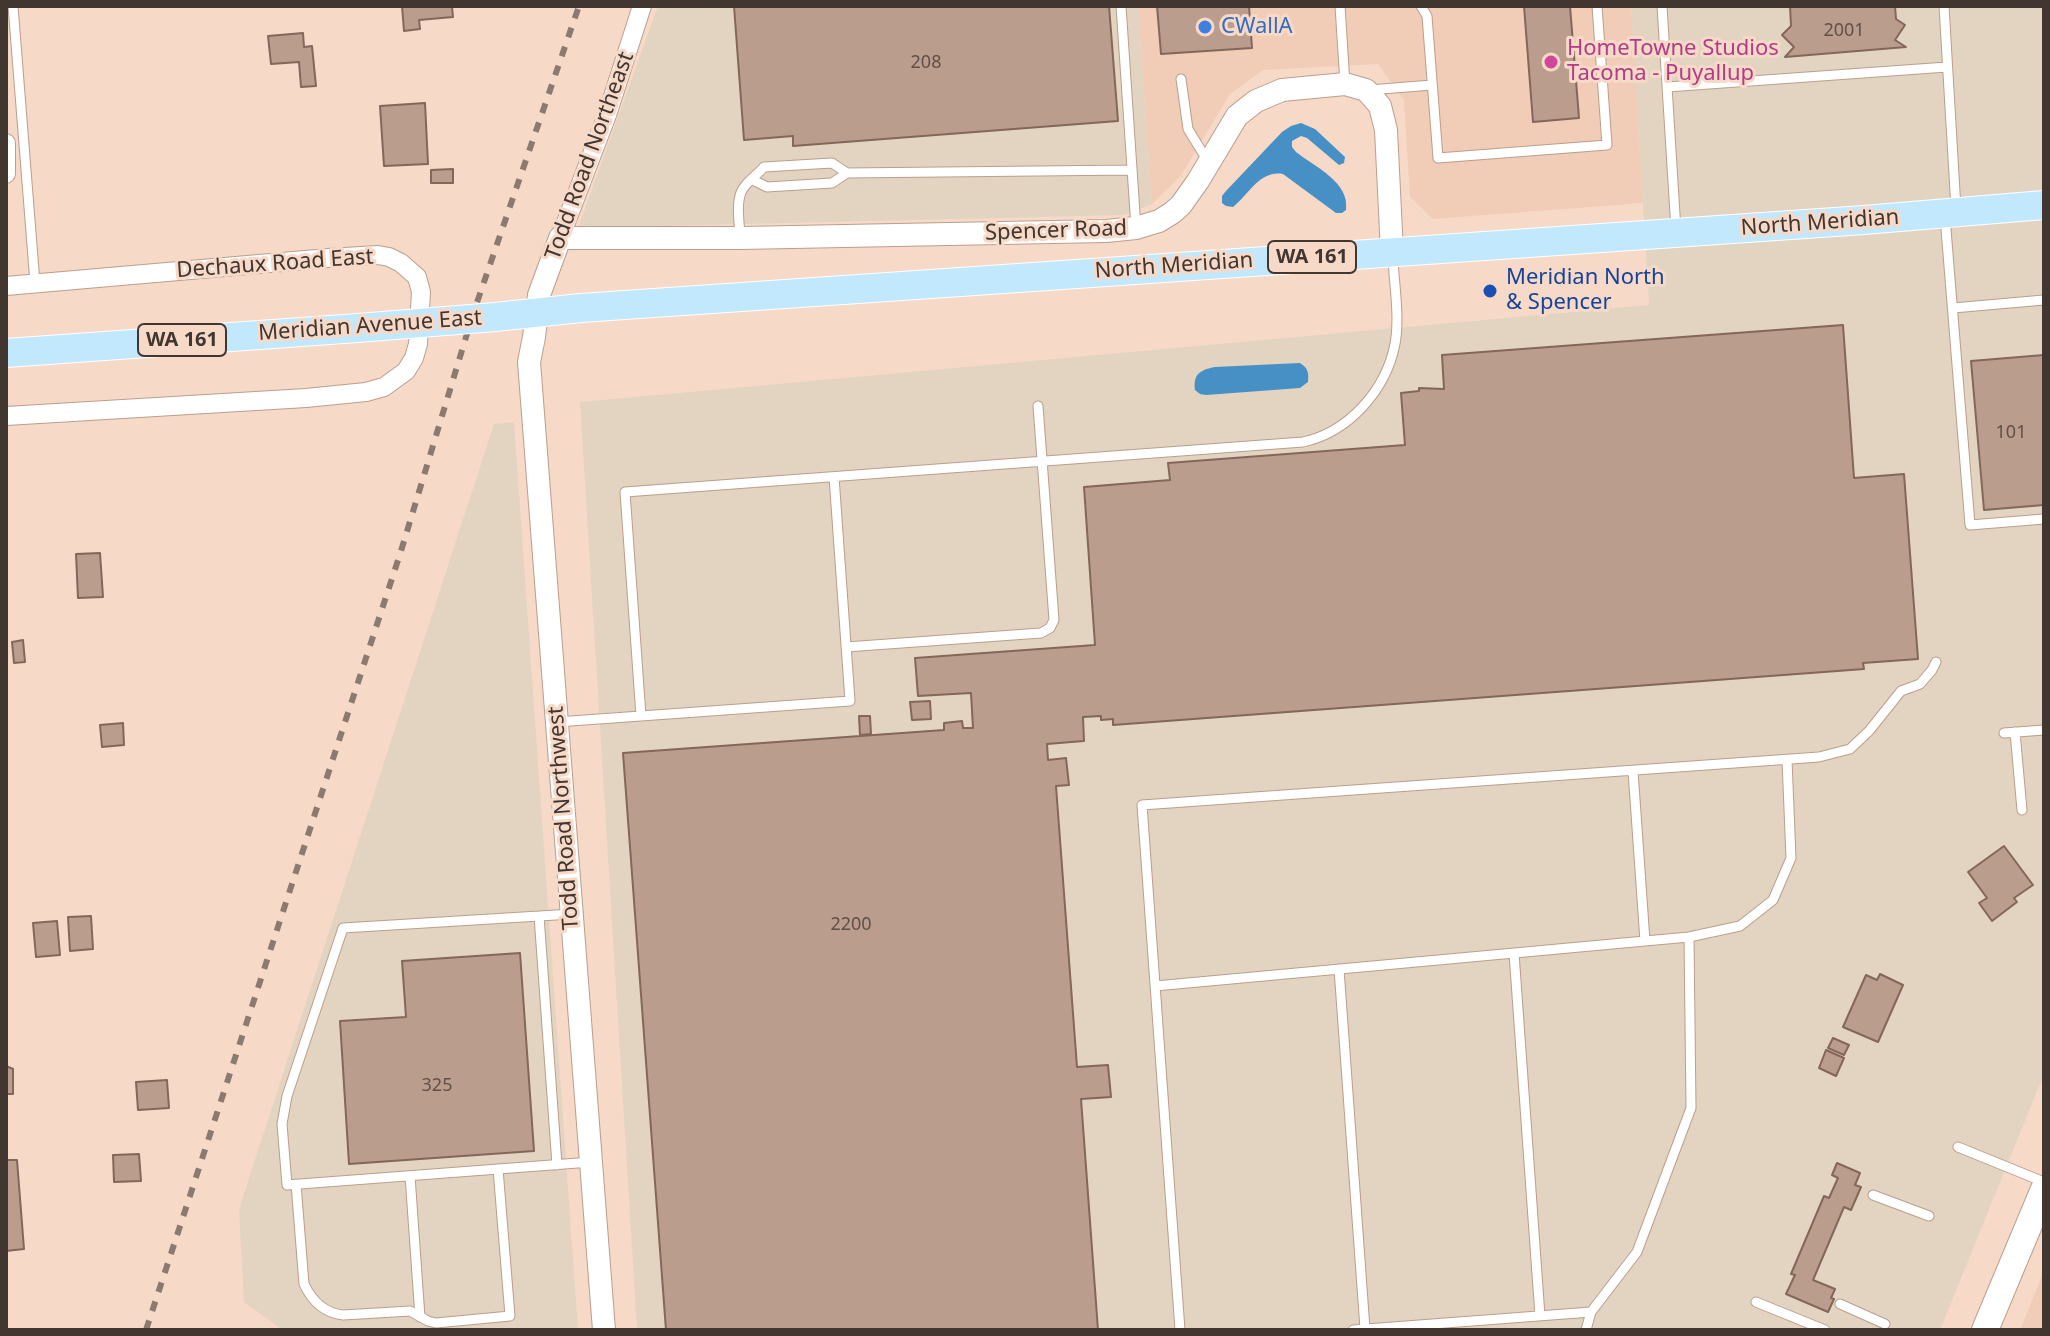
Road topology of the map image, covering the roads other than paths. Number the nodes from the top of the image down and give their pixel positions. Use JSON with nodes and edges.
{"nodes":[{"id":1,"x":13,"y":6,"type":"edge"},
{"id":2,"x":642,"y":6,"type":"edge"},
{"id":3,"x":1121,"y":6,"type":"edge"},
{"id":4,"x":1340,"y":6,"type":"edge"},
{"id":5,"x":1421,"y":6,"type":"edge"},
{"id":6,"x":1597,"y":6,"type":"edge"},
{"id":7,"x":1662,"y":6,"type":"edge"},
{"id":8,"x":1944,"y":6,"type":"edge"},
{"id":9,"x":1947,"y":67,"type":"junction"},
{"id":10,"x":1181,"y":79,"type":"dead end"},
{"id":11,"x":1432,"y":85,"type":"junction"},
{"id":12,"x":1356,"y":87,"type":"junction"},
{"id":13,"x":1667,"y":87,"type":"junction"},
{"id":14,"x":6,"y":143,"type":"edge"},
{"id":15,"x":1209,"y":163,"type":"junction"},
{"id":16,"x":1132,"y":170,"type":"junction"},
{"id":17,"x":847,"y":173,"type":"junction"},
{"id":18,"x":6,"y":174,"type":"edge"},
{"id":19,"x":753,"y":180,"type":"junction"},
{"id":20,"x":2044,"y":205,"type":"edge"},
{"id":21,"x":1951,"y":213,"type":"junction"},
{"id":22,"x":1136,"y":228,"type":"junction"},
{"id":23,"x":1677,"y":233,"type":"junction"},
{"id":24,"x":560,"y":238,"type":"junction"},
{"id":25,"x":740,"y":238,"type":"junction"},
{"id":26,"x":1392,"y":252,"type":"junction"},
{"id":27,"x":35,"y":283,"type":"junction"},
{"id":28,"x":6,"y":286,"type":"edge"},
{"id":29,"x":2044,"y":300,"type":"edge"},
{"id":30,"x":537,"y":306,"type":"joint"},
{"id":31,"x":1953,"y":308,"type":"junction"},
{"id":32,"x":495,"y":317,"type":"joint"},
{"id":33,"x":6,"y":353,"type":"edge"},
{"id":34,"x":1038,"y":406,"type":"dead end"},
{"id":35,"x":6,"y":416,"type":"edge"},
{"id":36,"x":1042,"y":461,"type":"junction"},
{"id":37,"x":834,"y":477,"type":"junction"},
{"id":38,"x":2044,"y":519,"type":"edge"},
{"id":39,"x":846,"y":647,"type":"junction"},
{"id":40,"x":1936,"y":662,"type":"dead end"},
{"id":41,"x":641,"y":716,"type":"junction"},
{"id":42,"x":557,"y":722,"type":"junction"},
{"id":43,"x":2044,"y":730,"type":"edge"},
{"id":44,"x":2015,"y":732,"type":"junction"},
{"id":45,"x":2004,"y":733,"type":"dead end"},
{"id":46,"x":1787,"y":760,"type":"junction"},
{"id":47,"x":1633,"y":771,"type":"junction"},
{"id":48,"x":2022,"y":810,"type":"dead end"},
{"id":49,"x":572,"y":914,"type":"junction"},
{"id":50,"x":539,"y":916,"type":"junction"},
{"id":51,"x":1689,"y":937,"type":"junction"},
{"id":52,"x":1645,"y":941,"type":"junction"},
{"id":53,"x":1514,"y":953,"type":"junction"},
{"id":54,"x":1339,"y":969,"type":"junction"},
{"id":55,"x":1155,"y":986,"type":"junction"},
{"id":56,"x":1958,"y":1147,"type":"dead end"},
{"id":57,"x":591,"y":1162,"type":"junction"},
{"id":58,"x":557,"y":1165,"type":"junction"},
{"id":59,"x":498,"y":1169,"type":"junction"},
{"id":60,"x":410,"y":1176,"type":"junction"},
{"id":61,"x":2044,"y":1182,"type":"edge"},
{"id":62,"x":296,"y":1184,"type":"junction"},
{"id":63,"x":2044,"y":1189,"type":"edge"},
{"id":64,"x":1873,"y":1195,"type":"dead end"},
{"id":65,"x":1929,"y":1216,"type":"dead end"},
{"id":66,"x":1756,"y":1302,"type":"dead end"},
{"id":67,"x":1840,"y":1304,"type":"dead end"},
{"id":68,"x":1591,"y":1312,"type":"junction"},
{"id":69,"x":1540,"y":1316,"type":"junction"},
{"id":70,"x":420,"y":1317,"type":"junction"},
{"id":71,"x":1885,"y":1324,"type":"dead end"},
{"id":72,"x":1365,"y":1329,"type":"edge"},
{"id":73,"x":604,"y":1330,"type":"edge"},
{"id":74,"x":1180,"y":1330,"type":"edge"},
{"id":75,"x":1353,"y":1330,"type":"edge"},
{"id":76,"x":1586,"y":1330,"type":"edge"},
{"id":77,"x":1825,"y":1330,"type":"edge"},
{"id":78,"x":1985,"y":1330,"type":"edge"}],
"edges":[{"from":1,"to":27,"type":"lane"},
{"from":2,"to":24,"type":"street","name":"Todd Road Northeast"},
{"from":3,"to":16,"type":"lane"},
{"from":4,"to":12,"type":"lane"},
{"from":5,"to":11,"type":"lane"},
{"from":6,"to":11,"type":"lane"},
{"from":7,"to":13,"type":"lane"},
{"from":8,"to":9,"type":"lane"},
{"from":9,"to":13,"type":"lane"},
{"from":9,"to":21,"type":"lane"},
{"from":10,"to":15,"type":"lane"},
{"from":11,"to":12,"type":"lane"},
{"from":12,"to":15,"type":"street","name":"Spencer Road"},
{"from":12,"to":26,"type":"street"},
{"from":13,"to":23,"type":"lane"},
{"from":14,"to":18,"type":"street"},
{"from":15,"to":22,"type":"street","name":"Spencer Road"},
{"from":16,"to":17,"type":"lane"},
{"from":16,"to":22,"type":"lane"},
{"from":17,"to":19,"type":"lane"},
{"from":17,"to":19,"type":"lane"},
{"from":19,"to":25,"type":"lane"},
{"from":20,"to":21,"type":"main road","name":"North Meridian","number":"WA 161"},
{"from":21,"to":23,"type":"main road","name":"North Meridian","number":"WA 161"},
{"from":21,"to":31,"type":"lane"},
{"from":22,"to":25,"type":"street","name":"Spencer Road"},
{"from":23,"to":26,"type":"main road","name":"North Meridian","number":"WA 161"},
{"from":24,"to":25,"type":"street","name":"Spencer Road"},
{"from":24,"to":30,"type":"street","name":"Todd Road Northeast"},
{"from":26,"to":32,"type":"main road","name":"North Meridian","number":"WA 161","bridge":true},
{"from":26,"to":36,"type":"lane"},
{"from":27,"to":28,"type":"street","name":"Dechaux Road East"},
{"from":27,"to":35,"type":"street","name":"Dechaux Road East"},
{"from":29,"to":31,"type":"lane"},
{"from":30,"to":42,"type":"street","name":"Todd Road Northwest"},
{"from":31,"to":38,"type":"lane"},
{"from":32,"to":33,"type":"main road","name":"Meridian Avenue East","number":"WA 161","bridge":true},
{"from":34,"to":36,"type":"lane"},
{"from":36,"to":37,"type":"lane"},
{"from":36,"to":39,"type":"lane"},
{"from":37,"to":39,"type":"lane"},
{"from":37,"to":41,"type":"lane"},
{"from":39,"to":41,"type":"lane"},
{"from":40,"to":46,"type":"lane"},
{"from":41,"to":42,"type":"lane"},
{"from":42,"to":49,"type":"street","name":"Todd Road Northwest"},
{"from":43,"to":44,"type":"lane"},
{"from":44,"to":45,"type":"lane"},
{"from":44,"to":48,"type":"lane"},
{"from":46,"to":47,"type":"lane"},
{"from":46,"to":51,"type":"lane"},
{"from":47,"to":52,"type":"lane"},
{"from":47,"to":55,"type":"lane"},
{"from":49,"to":50,"type":"lane"},
{"from":49,"to":57,"type":"street","name":"Todd Road Northwest"},
{"from":50,"to":58,"type":"lane"},
{"from":50,"to":62,"type":"lane"},
{"from":51,"to":52,"type":"lane"},
{"from":51,"to":68,"type":"lane"},
{"from":52,"to":53,"type":"lane"},
{"from":53,"to":54,"type":"lane"},
{"from":53,"to":69,"type":"lane"},
{"from":54,"to":55,"type":"lane"},
{"from":54,"to":72,"type":"lane"},
{"from":55,"to":74,"type":"lane"},
{"from":56,"to":61,"type":"lane"},
{"from":57,"to":58,"type":"lane"},
{"from":57,"to":73,"type":"street","name":"Todd Road Northwest"},
{"from":58,"to":59,"type":"lane"},
{"from":59,"to":60,"type":"lane"},
{"from":59,"to":70,"type":"lane"},
{"from":60,"to":62,"type":"lane"},
{"from":60,"to":70,"type":"lane"},
{"from":62,"to":70,"type":"lane"},
{"from":63,"to":78,"type":"main road"},
{"from":64,"to":65,"type":"lane"},
{"from":66,"to":77,"type":"lane"},
{"from":67,"to":71,"type":"lane"},
{"from":68,"to":69,"type":"lane"},
{"from":68,"to":76,"type":"lane"},
{"from":69,"to":72,"type":"lane"},
{"from":72,"to":75,"type":"lane"}]}
